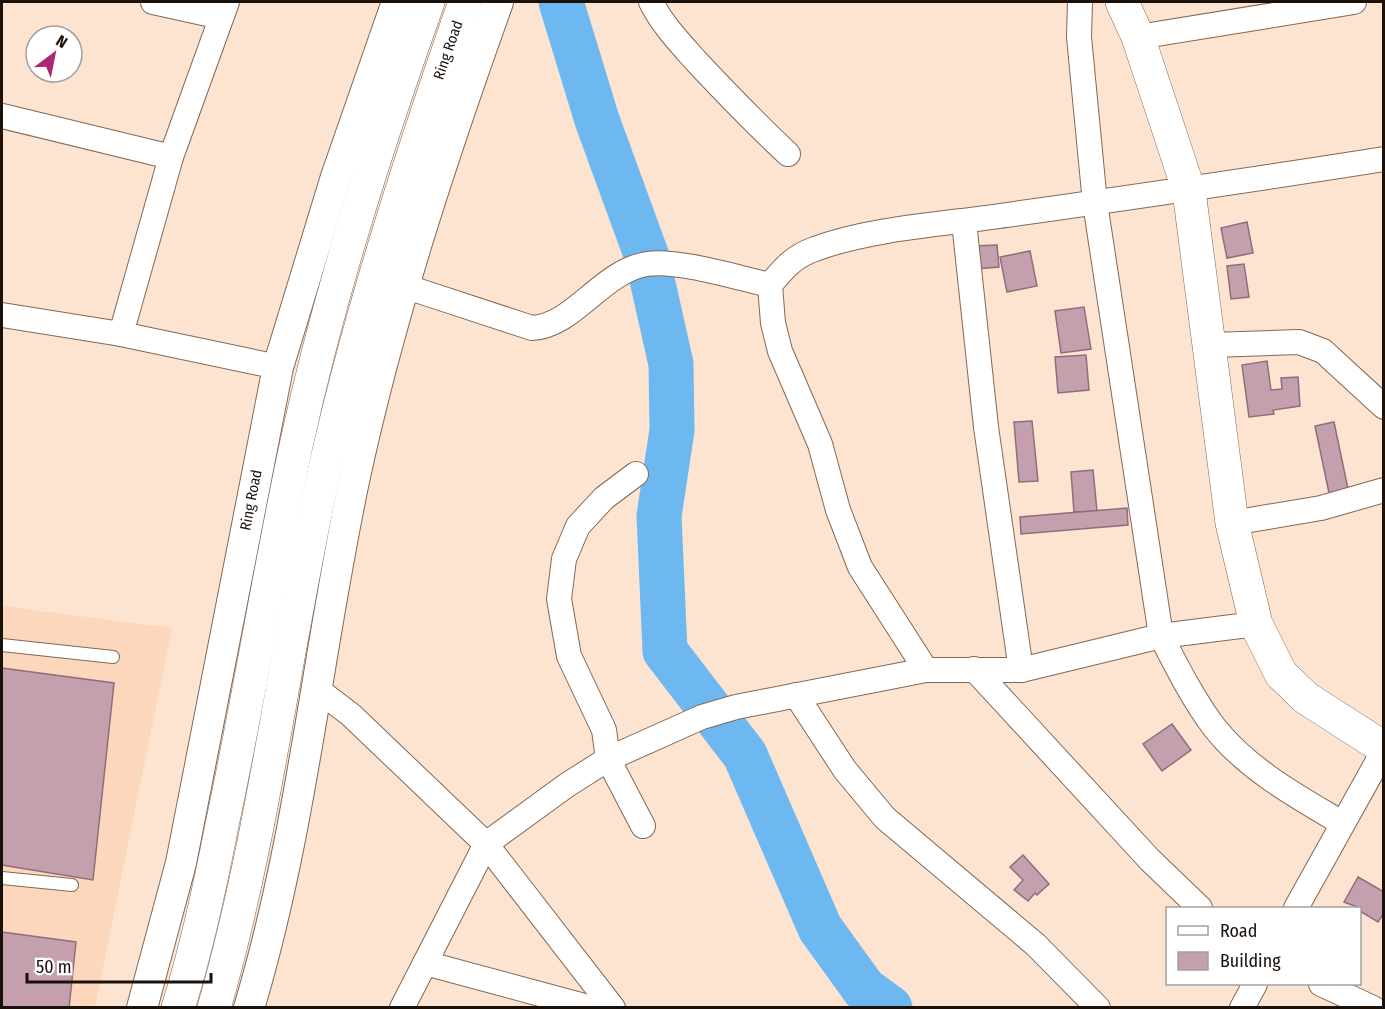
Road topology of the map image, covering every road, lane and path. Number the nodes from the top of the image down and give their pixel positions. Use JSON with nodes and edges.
{"nodes":[{"id":1,"x":153,"y":2,"type":"edge"},
{"id":2,"x":397,"y":2,"type":"edge"},
{"id":3,"x":428,"y":2,"type":"edge"},
{"id":4,"x":465,"y":2,"type":"edge"},
{"id":5,"x":498,"y":2,"type":"edge"},
{"id":6,"x":651,"y":2,"type":"edge"},
{"id":7,"x":1080,"y":2,"type":"edge"},
{"id":8,"x":1122,"y":2,"type":"edge"},
{"id":9,"x":1354,"y":2,"type":"edge"},
{"id":10,"x":1328,"y":4,"type":"edge"},
{"id":11,"x":224,"y":9,"type":"edge"},
{"id":12,"x":1138,"y":37,"type":"junction"},
{"id":13,"x":2,"y":116,"type":"edge"},
{"id":14,"x":788,"y":154,"type":"dead end"},
{"id":15,"x":171,"y":157,"type":"junction"},
{"id":16,"x":1383,"y":159,"type":"edge"},
{"id":17,"x":1189,"y":190,"type":"junction"},
{"id":18,"x":1095,"y":203,"type":"junction"},
{"id":19,"x":964,"y":222,"type":"junction"},
{"id":20,"x":770,"y":285,"type":"junction"},
{"id":21,"x":404,"y":286,"type":"junction"},
{"id":22,"x":2,"y":315,"type":"edge"},
{"id":23,"x":122,"y":334,"type":"junction"},
{"id":24,"x":1211,"y":345,"type":"junction"},
{"id":25,"x":278,"y":367,"type":"junction"},
{"id":26,"x":1383,"y":407,"type":"edge"},
{"id":27,"x":636,"y":474,"type":"dead end"},
{"id":28,"x":1383,"y":490,"type":"edge"},
{"id":29,"x":1232,"y":523,"type":"junction"},
{"id":30,"x":1256,"y":624,"type":"junction"},
{"id":31,"x":1161,"y":636,"type":"junction"},
{"id":32,"x":2,"y":645,"type":"edge"},
{"id":33,"x":113,"y":657,"type":"dead end"},
{"id":34,"x":974,"y":669,"type":"junction"},
{"id":35,"x":926,"y":670,"type":"junction"},
{"id":36,"x":1021,"y":670,"type":"junction"},
{"id":37,"x":317,"y":689,"type":"junction"},
{"id":38,"x":796,"y":695,"type":"junction"},
{"id":39,"x":1383,"y":749,"type":"edge"},
{"id":40,"x":608,"y":759,"type":"junction"},
{"id":41,"x":1342,"y":822,"type":"junction"},
{"id":42,"x":644,"y":826,"type":"dead end"},
{"id":43,"x":486,"y":844,"type":"junction"},
{"id":44,"x":2,"y":878,"type":"edge"},
{"id":45,"x":72,"y":885,"type":"dead end"},
{"id":46,"x":1198,"y":907,"type":"edge"},
{"id":47,"x":1297,"y":907,"type":"edge"},
{"id":48,"x":425,"y":963,"type":"junction"},
{"id":49,"x":1254,"y":985,"type":"edge"},
{"id":50,"x":1323,"y":985,"type":"edge"},
{"id":51,"x":142,"y":1008,"type":"edge"},
{"id":52,"x":178,"y":1008,"type":"edge"},
{"id":53,"x":214,"y":1008,"type":"edge"},
{"id":54,"x":249,"y":1008,"type":"edge"},
{"id":55,"x":402,"y":1008,"type":"edge"},
{"id":56,"x":592,"y":1008,"type":"edge"},
{"id":57,"x":614,"y":1008,"type":"edge"},
{"id":58,"x":1098,"y":1008,"type":"edge"},
{"id":59,"x":1242,"y":1008,"type":"edge"},
{"id":60,"x":1373,"y":1008,"type":"edge"}],
"edges":[{"from":1,"to":11,"type":"street"},
{"from":2,"to":25,"type":"street","name":"Ring Road"},
{"from":3,"to":52,"type":"main road"},
{"from":4,"to":53,"type":"main road","name":"Ring Road"},
{"from":5,"to":21,"type":"street","name":"Ring Road"},
{"from":6,"to":14,"type":"street"},
{"from":7,"to":18,"type":"street"},
{"from":8,"to":12,"type":"main road"},
{"from":9,"to":10,"type":"street"},
{"from":10,"to":12,"type":"street"},
{"from":11,"to":15,"type":"street"},
{"from":12,"to":17,"type":"main road"},
{"from":13,"to":15,"type":"street"},
{"from":15,"to":23,"type":"street"},
{"from":16,"to":17,"type":"street"},
{"from":17,"to":18,"type":"street"},
{"from":17,"to":24,"type":"main road"},
{"from":18,"to":19,"type":"street"},
{"from":18,"to":31,"type":"street"},
{"from":19,"to":20,"type":"street"},
{"from":19,"to":36,"type":"street"},
{"from":20,"to":21,"type":"street"},
{"from":20,"to":35,"type":"street"},
{"from":21,"to":37,"type":"street","name":"Ring Road"},
{"from":22,"to":23,"type":"street"},
{"from":23,"to":25,"type":"street"},
{"from":24,"to":26,"type":"street"},
{"from":24,"to":29,"type":"main road"},
{"from":25,"to":51,"type":"street","name":"Ring Road"},
{"from":27,"to":40,"type":"street"},
{"from":28,"to":29,"type":"street"},
{"from":29,"to":30,"type":"main road"},
{"from":30,"to":31,"type":"street"},
{"from":30,"to":39,"type":"main road"},
{"from":31,"to":36,"type":"street"},
{"from":31,"to":41,"type":"street"},
{"from":32,"to":33,"type":"lane"},
{"from":34,"to":35,"type":"street"},
{"from":34,"to":36,"type":"street"},
{"from":34,"to":46,"type":"street"},
{"from":35,"to":38,"type":"street"},
{"from":37,"to":43,"type":"street"},
{"from":37,"to":54,"type":"street","name":"Ring Road"},
{"from":38,"to":40,"type":"street"},
{"from":38,"to":58,"type":"street"},
{"from":39,"to":41,"type":"street"},
{"from":40,"to":42,"type":"street"},
{"from":40,"to":43,"type":"street"},
{"from":41,"to":47,"type":"street"},
{"from":43,"to":48,"type":"street"},
{"from":43,"to":57,"type":"street"},
{"from":44,"to":45,"type":"lane"},
{"from":48,"to":55,"type":"street"},
{"from":48,"to":56,"type":"street"},
{"from":49,"to":59,"type":"street"},
{"from":50,"to":60,"type":"street"}]}
